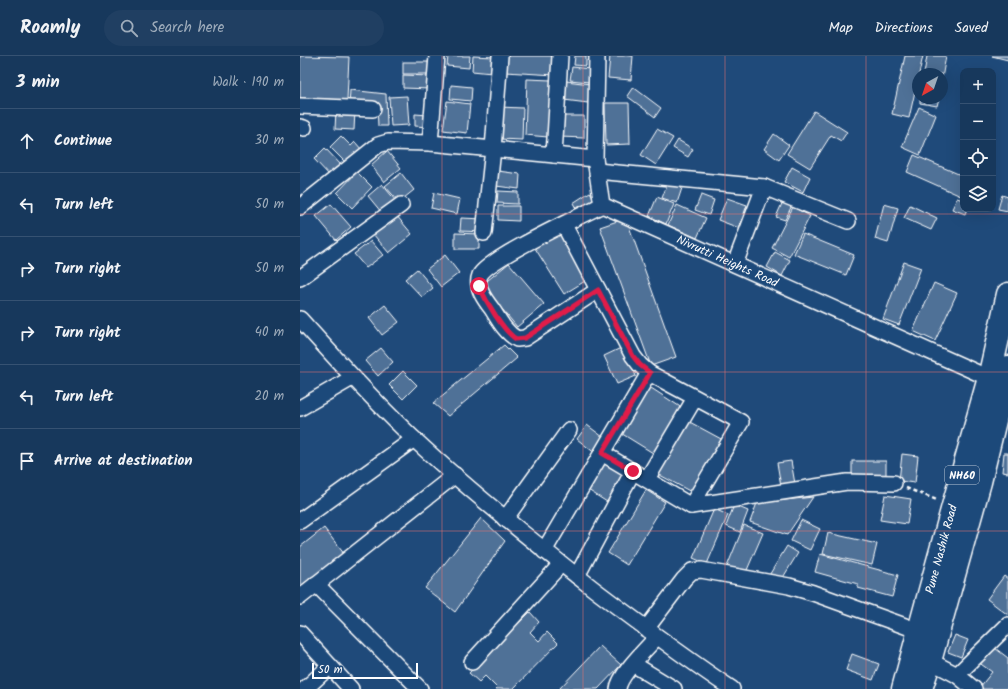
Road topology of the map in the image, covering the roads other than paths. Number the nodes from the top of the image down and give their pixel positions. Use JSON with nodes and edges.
{"nodes":[{"id":1,"x":437,"y":56,"type":"edge"},
{"id":2,"x":500,"y":56,"type":"edge"},
{"id":3,"x":560,"y":56,"type":"edge"},
{"id":4,"x":597,"y":56,"type":"edge"},
{"id":5,"x":300,"y":106,"type":"edge"},
{"id":6,"x":373,"y":109,"type":"dead end"},
{"id":7,"x":430,"y":143,"type":"junction"},
{"id":8,"x":493,"y":149,"type":"junction"},
{"id":9,"x":554,"y":155,"type":"junction"},
{"id":10,"x":596,"y":165,"type":"junction"},
{"id":11,"x":764,"y":187,"type":"junction"},
{"id":12,"x":402,"y":205,"type":"dead end"},
{"id":13,"x":602,"y":205,"type":"junction"},
{"id":14,"x":300,"y":207,"type":"edge"},
{"id":15,"x":848,"y":221,"type":"dead end"},
{"id":16,"x":564,"y":225,"type":"junction"},
{"id":17,"x":484,"y":233,"type":"dead end"},
{"id":18,"x":735,"y":264,"type":"junction"},
{"id":19,"x":300,"y":278,"type":"edge"},
{"id":20,"x":598,"y":290,"type":"junction"},
{"id":21,"x":1008,"y":294,"type":"edge"},
{"id":22,"x":300,"y":318,"type":"edge"},
{"id":23,"x":1008,"y":367,"type":"edge"},
{"id":24,"x":650,"y":373,"type":"junction"},
{"id":25,"x":352,"y":378,"type":"junction"},
{"id":26,"x":989,"y":378,"type":"junction"},
{"id":27,"x":695,"y":398,"type":"junction"},
{"id":28,"x":300,"y":408,"type":"edge"},
{"id":29,"x":569,"y":430,"type":"dead end"},
{"id":30,"x":414,"y":439,"type":"junction"},
{"id":31,"x":602,"y":453,"type":"junction"},
{"id":32,"x":633,"y":471,"type":"junction"},
{"id":33,"x":455,"y":475,"type":"junction"},
{"id":34,"x":647,"y":479,"type":"junction"},
{"id":35,"x":894,"y":484,"type":"road end"},
{"id":36,"x":691,"y":506,"type":"junction"},
{"id":37,"x":505,"y":519,"type":"junction"},
{"id":38,"x":300,"y":521,"type":"edge"},
{"id":39,"x":544,"y":551,"type":"junction"},
{"id":40,"x":561,"y":564,"type":"junction"},
{"id":41,"x":577,"y":576,"type":"junction"},
{"id":42,"x":316,"y":584,"type":"junction"},
{"id":43,"x":300,"y":597,"type":"edge"},
{"id":44,"x":1008,"y":624,"type":"edge"},
{"id":45,"x":919,"y":631,"type":"junction"},
{"id":46,"x":300,"y":633,"type":"edge"},
{"id":47,"x":651,"y":633,"type":"junction"},
{"id":48,"x":472,"y":662,"type":"dead end"},
{"id":49,"x":930,"y":662,"type":"junction"},
{"id":50,"x":633,"y":664,"type":"junction"},
{"id":51,"x":330,"y":666,"type":"junction"},
{"id":52,"x":957,"y":675,"type":"junction"},
{"id":53,"x":305,"y":689,"type":"edge"},
{"id":54,"x":351,"y":689,"type":"edge"},
{"id":55,"x":420,"y":689,"type":"edge"},
{"id":56,"x":618,"y":689,"type":"edge"},
{"id":57,"x":674,"y":689,"type":"edge"},
{"id":58,"x":732,"y":689,"type":"edge"},
{"id":59,"x":903,"y":689,"type":"edge"},
{"id":60,"x":921,"y":689,"type":"edge"},
{"id":61,"x":974,"y":689,"type":"edge"}],
"edges":[{"from":1,"to":7,"type":"street"},
{"from":2,"to":8,"type":"street"},
{"from":3,"to":9,"type":"street"},
{"from":4,"to":10,"type":"street"},
{"from":5,"to":6,"type":"street"},
{"from":7,"to":8,"type":"street"},
{"from":7,"to":14,"type":"street"},
{"from":8,"to":9,"type":"street"},
{"from":8,"to":17,"type":"street"},
{"from":9,"to":10,"type":"street"},
{"from":10,"to":11,"type":"street"},
{"from":10,"to":13,"type":"street"},
{"from":11,"to":15,"type":"street"},
{"from":11,"to":18,"type":"street"},
{"from":12,"to":19,"type":"street"},
{"from":13,"to":16,"type":"street"},
{"from":13,"to":18,"type":"street","name":"Nivrutti Heights Road"},
{"from":16,"to":20,"type":"street"},
{"from":16,"to":20,"type":"street"},
{"from":18,"to":26,"type":"street","name":"Nivrutti Heights Road"},
{"from":20,"to":24,"type":"street"},
{"from":21,"to":26,"type":"highway","name":"Pune Nashik Road","number":"NH60"},
{"from":22,"to":25,"type":"street"},
{"from":23,"to":49,"type":"highway","name":"Pune Nashik Road","number":"NH60"},
{"from":24,"to":27,"type":"street"},
{"from":24,"to":31,"type":"street"},
{"from":25,"to":28,"type":"street"},
{"from":25,"to":30,"type":"street"},
{"from":26,"to":45,"type":"highway","name":"Pune Nashik Road","number":"NH60"},
{"from":27,"to":34,"type":"street"},
{"from":27,"to":36,"type":"street"},
{"from":29,"to":37,"type":"street"},
{"from":30,"to":33,"type":"street"},
{"from":30,"to":38,"type":"street"},
{"from":31,"to":32,"type":"street"},
{"from":31,"to":39,"type":"street"},
{"from":32,"to":34,"type":"street"},
{"from":32,"to":41,"type":"street"},
{"from":33,"to":37,"type":"street"},
{"from":33,"to":42,"type":"street"},
{"from":34,"to":36,"type":"street"},
{"from":35,"to":36,"type":"street"},
{"from":37,"to":39,"type":"street"},
{"from":39,"to":40,"type":"street"},
{"from":40,"to":41,"type":"street"},
{"from":40,"to":48,"type":"street"},
{"from":41,"to":47,"type":"street"},
{"from":42,"to":43,"type":"street"},
{"from":42,"to":55,"type":"street"},
{"from":44,"to":52,"type":"street"},
{"from":45,"to":47,"type":"street"},
{"from":45,"to":59,"type":"highway","name":"Pune Nashik Road","number":"NH60"},
{"from":46,"to":51,"type":"street"},
{"from":47,"to":50,"type":"street"},
{"from":47,"to":58,"type":"street"},
{"from":49,"to":52,"type":"street"},
{"from":49,"to":60,"type":"highway","name":"Pune Nashik Road","number":"NH60"},
{"from":50,"to":56,"type":"street"},
{"from":50,"to":57,"type":"street"},
{"from":51,"to":53,"type":"street"},
{"from":51,"to":54,"type":"street"},
{"from":52,"to":61,"type":"street"}]}
